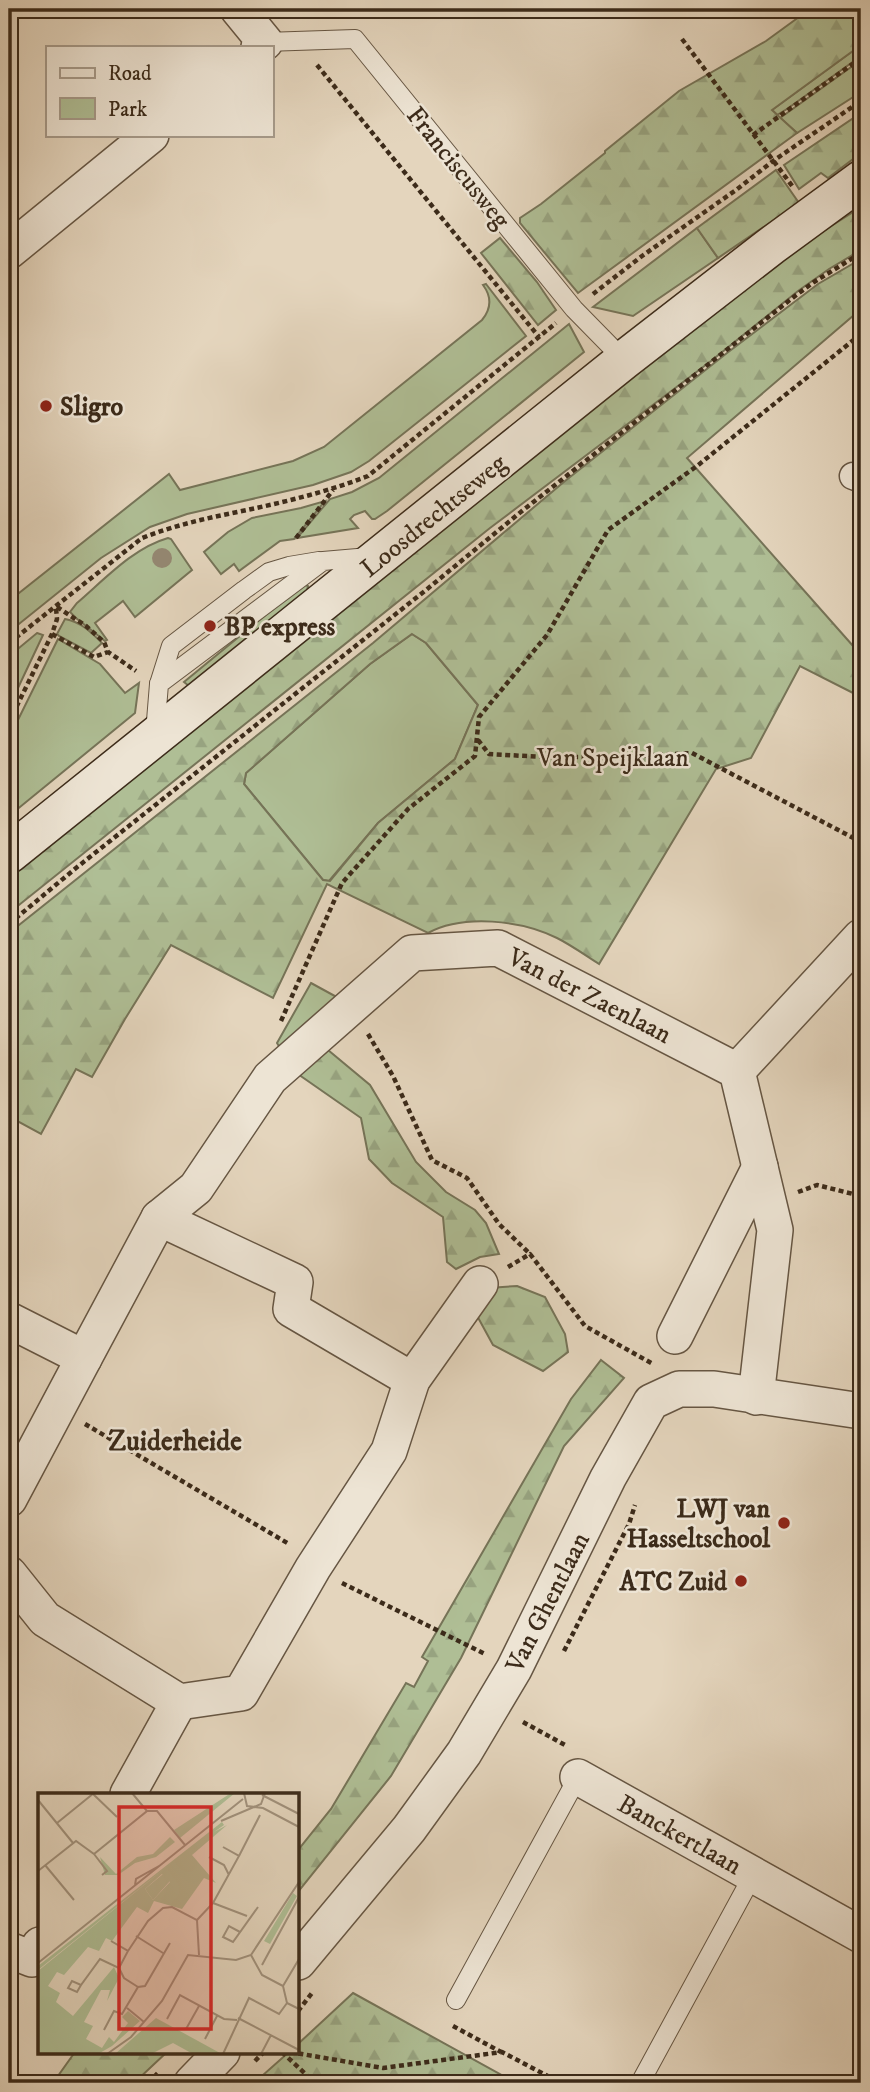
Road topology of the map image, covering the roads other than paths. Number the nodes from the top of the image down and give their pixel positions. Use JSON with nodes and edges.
{"nodes":[{"id":1,"x":238,"y":9,"type":"edge"},
{"id":2,"x":262,"y":45,"type":"edge"},
{"id":3,"x":150,"y":136,"type":"edge"},
{"id":4,"x":861,"y":180,"type":"edge"},
{"id":5,"x":9,"y":251,"type":"edge"},
{"id":6,"x":624,"y":360,"type":"junction"},
{"id":7,"x":383,"y":555,"type":"junction"},
{"id":8,"x":155,"y":738,"type":"junction"},
{"id":9,"x":9,"y":854,"type":"edge"},
{"id":10,"x":861,"y":937,"type":"edge"},
{"id":11,"x":737,"y":1071,"type":"junction"},
{"id":12,"x":760,"y":1167,"type":"junction"},
{"id":13,"x":159,"y":1217,"type":"junction"},
{"id":14,"x":480,"y":1284,"type":"road end"},
{"id":15,"x":9,"y":1320,"type":"edge"},
{"id":16,"x":675,"y":1336,"type":"dead end"},
{"id":17,"x":84,"y":1358,"type":"junction"},
{"id":18,"x":412,"y":1380,"type":"junction"},
{"id":19,"x":756,"y":1396,"type":"junction"},
{"id":20,"x":861,"y":1411,"type":"edge"},
{"id":21,"x":9,"y":1499,"type":"edge"},
{"id":22,"x":9,"y":1574,"type":"edge"},
{"id":23,"x":179,"y":1702,"type":"junction"},
{"id":24,"x":578,"y":1777,"type":"joint"},
{"id":25,"x":129,"y":1793,"type":"edge"},
{"id":26,"x":753,"y":1875,"type":"junction"},
{"id":27,"x":861,"y":1935,"type":"edge"},
{"id":28,"x":38,"y":1948,"type":"edge"},
{"id":29,"x":9,"y":1950,"type":"edge"},
{"id":30,"x":299,"y":1961,"type":"edge"},
{"id":31,"x":456,"y":2000,"type":"road end"},
{"id":32,"x":220,"y":2054,"type":"edge"},
{"id":33,"x":192,"y":2083,"type":"edge"},
{"id":34,"x":640,"y":2083,"type":"edge"}],
"edges":[{"from":1,"to":2,"type":"street"},
{"from":2,"to":6,"type":"lane","name":"Franciscusweg"},
{"from":3,"to":5,"type":"street"},
{"from":4,"to":6,"type":"main road","name":"Loosdrechtseweg"},
{"from":6,"to":7,"type":"main road","name":"Loosdrechtseweg"},
{"from":7,"to":8,"type":"main road","name":"Loosdrechtseweg"},
{"from":7,"to":8,"type":"lane"},
{"from":8,"to":9,"type":"main road","name":"Loosdrechtseweg"},
{"from":10,"to":11,"type":"street"},
{"from":11,"to":12,"type":"street"},
{"from":11,"to":13,"type":"street","name":"Van der Zaenlaan"},
{"from":12,"to":16,"type":"street"},
{"from":12,"to":19,"type":"street"},
{"from":13,"to":17,"type":"street","name":"Van der Zaenlaan"},
{"from":13,"to":18,"type":"street"},
{"from":14,"to":18,"type":"street"},
{"from":15,"to":17,"type":"street"},
{"from":17,"to":21,"type":"street","name":"Van der Zaenlaan"},
{"from":18,"to":23,"type":"street"},
{"from":19,"to":20,"type":"street","name":"Van Ghentlaan"},
{"from":19,"to":30,"type":"street","name":"Van Ghentlaan"},
{"from":22,"to":23,"type":"street"},
{"from":23,"to":25,"type":"street"},
{"from":24,"to":26,"type":"street","name":"Banckertlaan"},
{"from":24,"to":31,"type":"lane"},
{"from":26,"to":27,"type":"street","name":"Banckertlaan"},
{"from":26,"to":34,"type":"lane"},
{"from":28,"to":29,"type":"street"},
{"from":32,"to":33,"type":"street"}]}
